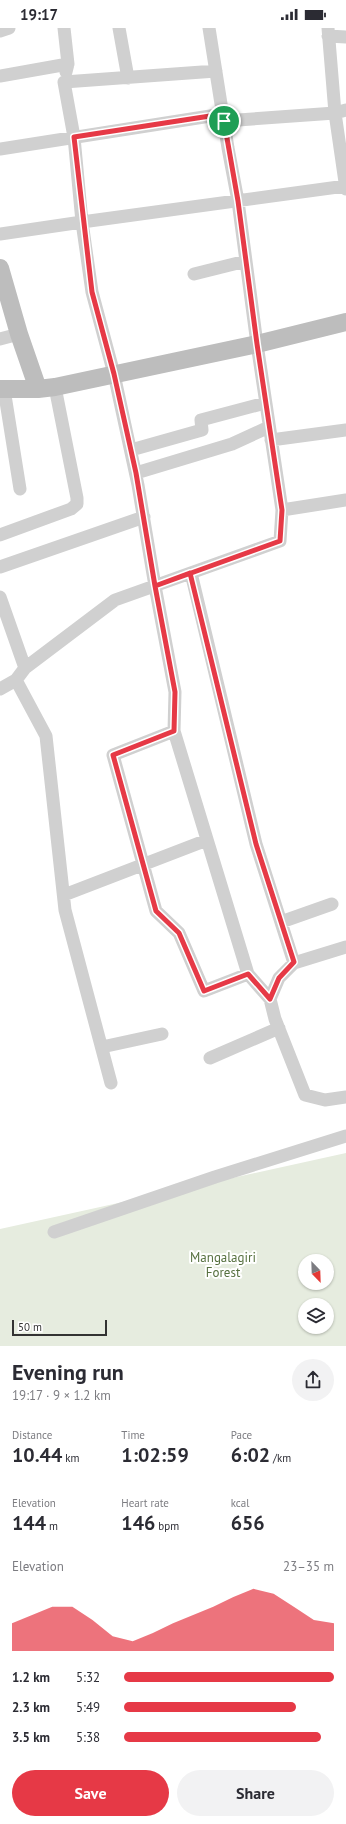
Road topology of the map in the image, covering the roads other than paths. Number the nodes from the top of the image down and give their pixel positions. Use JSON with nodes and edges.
{"nodes":[{"id":1,"x":9,"y":28,"type":"edge"},
{"id":2,"x":64,"y":28,"type":"edge"},
{"id":3,"x":119,"y":28,"type":"edge"},
{"id":4,"x":209,"y":28,"type":"edge"},
{"id":5,"x":0,"y":31,"type":"edge"},
{"id":6,"x":328,"y":32,"type":"edge"},
{"id":7,"x":346,"y":37,"type":"edge"},
{"id":8,"x":68,"y":64,"type":"junction"},
{"id":9,"x":216,"y":71,"type":"junction"},
{"id":10,"x":0,"y":76,"type":"edge"},
{"id":11,"x":128,"y":78,"type":"junction"},
{"id":12,"x":64,"y":82,"type":"junction"},
{"id":13,"x":341,"y":112,"type":"edge"},
{"id":14,"x":223,"y":117,"type":"junction"},
{"id":15,"x":74,"y":137,"type":"junction"},
{"id":16,"x":0,"y":149,"type":"edge"},
{"id":17,"x":346,"y":186,"type":"edge"},
{"id":18,"x":346,"y":189,"type":"edge"},
{"id":19,"x":238,"y":201,"type":"junction"},
{"id":20,"x":82,"y":222,"type":"junction"},
{"id":21,"x":0,"y":234,"type":"edge"},
{"id":22,"x":246,"y":261,"type":"junction"},
{"id":23,"x":0,"y":268,"type":"edge"},
{"id":24,"x":194,"y":274,"type":"dead end"},
{"id":25,"x":346,"y":322,"type":"edge"},
{"id":26,"x":19,"y":334,"type":"junction"},
{"id":27,"x":0,"y":339,"type":"edge"},
{"id":28,"x":257,"y":344,"type":"junction"},
{"id":29,"x":114,"y":374,"type":"junction"},
{"id":30,"x":47,"y":388,"type":"junction"},
{"id":31,"x":2,"y":389,"type":"edge"},
{"id":32,"x":265,"y":403,"type":"junction"},
{"id":33,"x":346,"y":430,"type":"edge"},
{"id":34,"x":270,"y":434,"type":"junction"},
{"id":35,"x":131,"y":450,"type":"junction"},
{"id":36,"x":136,"y":473,"type":"junction"},
{"id":37,"x":20,"y":489,"type":"dead end"},
{"id":38,"x":346,"y":500,"type":"edge"},
{"id":39,"x":282,"y":510,"type":"junction"},
{"id":40,"x":144,"y":517,"type":"junction"},
{"id":41,"x":0,"y":535,"type":"edge"},
{"id":42,"x":0,"y":567,"type":"edge"},
{"id":43,"x":190,"y":573,"type":"junction"},
{"id":44,"x":155,"y":586,"type":"junction"},
{"id":45,"x":0,"y":597,"type":"edge"},
{"id":46,"x":4,"y":623,"type":"edge"},
{"id":47,"x":25,"y":668,"type":"junction"},
{"id":48,"x":16,"y":680,"type":"junction"},
{"id":49,"x":0,"y":689,"type":"edge"},
{"id":50,"x":174,"y":731,"type":"junction"},
{"id":51,"x":207,"y":840,"type":"junction"},
{"id":52,"x":143,"y":865,"type":"junction"},
{"id":53,"x":64,"y":895,"type":"junction"},
{"id":54,"x":332,"y":904,"type":"dead end"},
{"id":55,"x":281,"y":922,"type":"junction"},
{"id":56,"x":346,"y":947,"type":"edge"},
{"id":57,"x":294,"y":962,"type":"junction"},
{"id":58,"x":248,"y":974,"type":"junction"},
{"id":59,"x":270,"y":999,"type":"junction"},
{"id":60,"x":278,"y":1028,"type":"junction"},
{"id":61,"x":162,"y":1034,"type":"dead end"},
{"id":62,"x":102,"y":1047,"type":"junction"},
{"id":63,"x":210,"y":1058,"type":"dead end"},
{"id":64,"x":111,"y":1083,"type":"dead end"},
{"id":65,"x":346,"y":1097,"type":"edge"},
{"id":66,"x":346,"y":1136,"type":"edge"},
{"id":67,"x":54,"y":1232,"type":"dead end"}],
"edges":[{"from":1,"to":5,"type":"street"},
{"from":2,"to":8,"type":"street"},
{"from":3,"to":11,"type":"street"},
{"from":4,"to":9,"type":"street"},
{"from":6,"to":7,"type":"street"},
{"from":6,"to":13,"type":"street"},
{"from":8,"to":10,"type":"street"},
{"from":8,"to":12,"type":"street"},
{"from":9,"to":11,"type":"street"},
{"from":9,"to":14,"type":"street"},
{"from":11,"to":12,"type":"street"},
{"from":12,"to":15,"type":"street"},
{"from":13,"to":14,"type":"street"},
{"from":13,"to":17,"type":"street"},
{"from":14,"to":15,"type":"street"},
{"from":14,"to":19,"type":"street"},
{"from":15,"to":16,"type":"street"},
{"from":15,"to":20,"type":"street"},
{"from":17,"to":18,"type":"street"},
{"from":17,"to":19,"type":"street"},
{"from":19,"to":20,"type":"street"},
{"from":19,"to":22,"type":"street"},
{"from":20,"to":21,"type":"street"},
{"from":20,"to":29,"type":"street"},
{"from":22,"to":24,"type":"street"},
{"from":22,"to":28,"type":"street"},
{"from":23,"to":26,"type":"street"},
{"from":25,"to":28,"type":"street"},
{"from":26,"to":27,"type":"street"},
{"from":26,"to":30,"type":"street"},
{"from":28,"to":29,"type":"street"},
{"from":28,"to":32,"type":"street"},
{"from":29,"to":30,"type":"street"},
{"from":29,"to":35,"type":"street"},
{"from":30,"to":31,"type":"street"},
{"from":30,"to":41,"type":"street"},
{"from":31,"to":37,"type":"street"},
{"from":32,"to":34,"type":"street"},
{"from":32,"to":35,"type":"street"},
{"from":33,"to":34,"type":"street"},
{"from":34,"to":36,"type":"street"},
{"from":34,"to":39,"type":"street"},
{"from":35,"to":36,"type":"street"},
{"from":36,"to":40,"type":"street"},
{"from":38,"to":39,"type":"street"},
{"from":39,"to":43,"type":"street"},
{"from":40,"to":42,"type":"street"},
{"from":40,"to":44,"type":"street"},
{"from":43,"to":44,"type":"street"},
{"from":43,"to":55,"type":"street"},
{"from":44,"to":47,"type":"street"},
{"from":44,"to":50,"type":"street"},
{"from":45,"to":46,"type":"street"},
{"from":46,"to":47,"type":"street"},
{"from":47,"to":48,"type":"street"},
{"from":48,"to":49,"type":"street"},
{"from":48,"to":53,"type":"street"},
{"from":50,"to":51,"type":"street"},
{"from":50,"to":52,"type":"street"},
{"from":51,"to":52,"type":"street"},
{"from":51,"to":58,"type":"street"},
{"from":52,"to":53,"type":"street"},
{"from":52,"to":58,"type":"street"},
{"from":53,"to":62,"type":"street"},
{"from":54,"to":55,"type":"street"},
{"from":55,"to":57,"type":"street"},
{"from":56,"to":57,"type":"street"},
{"from":57,"to":59,"type":"street"},
{"from":58,"to":59,"type":"street"},
{"from":59,"to":60,"type":"street"},
{"from":60,"to":63,"type":"street"},
{"from":60,"to":65,"type":"street"},
{"from":61,"to":62,"type":"street"},
{"from":62,"to":64,"type":"street"},
{"from":66,"to":67,"type":"street"}]}
